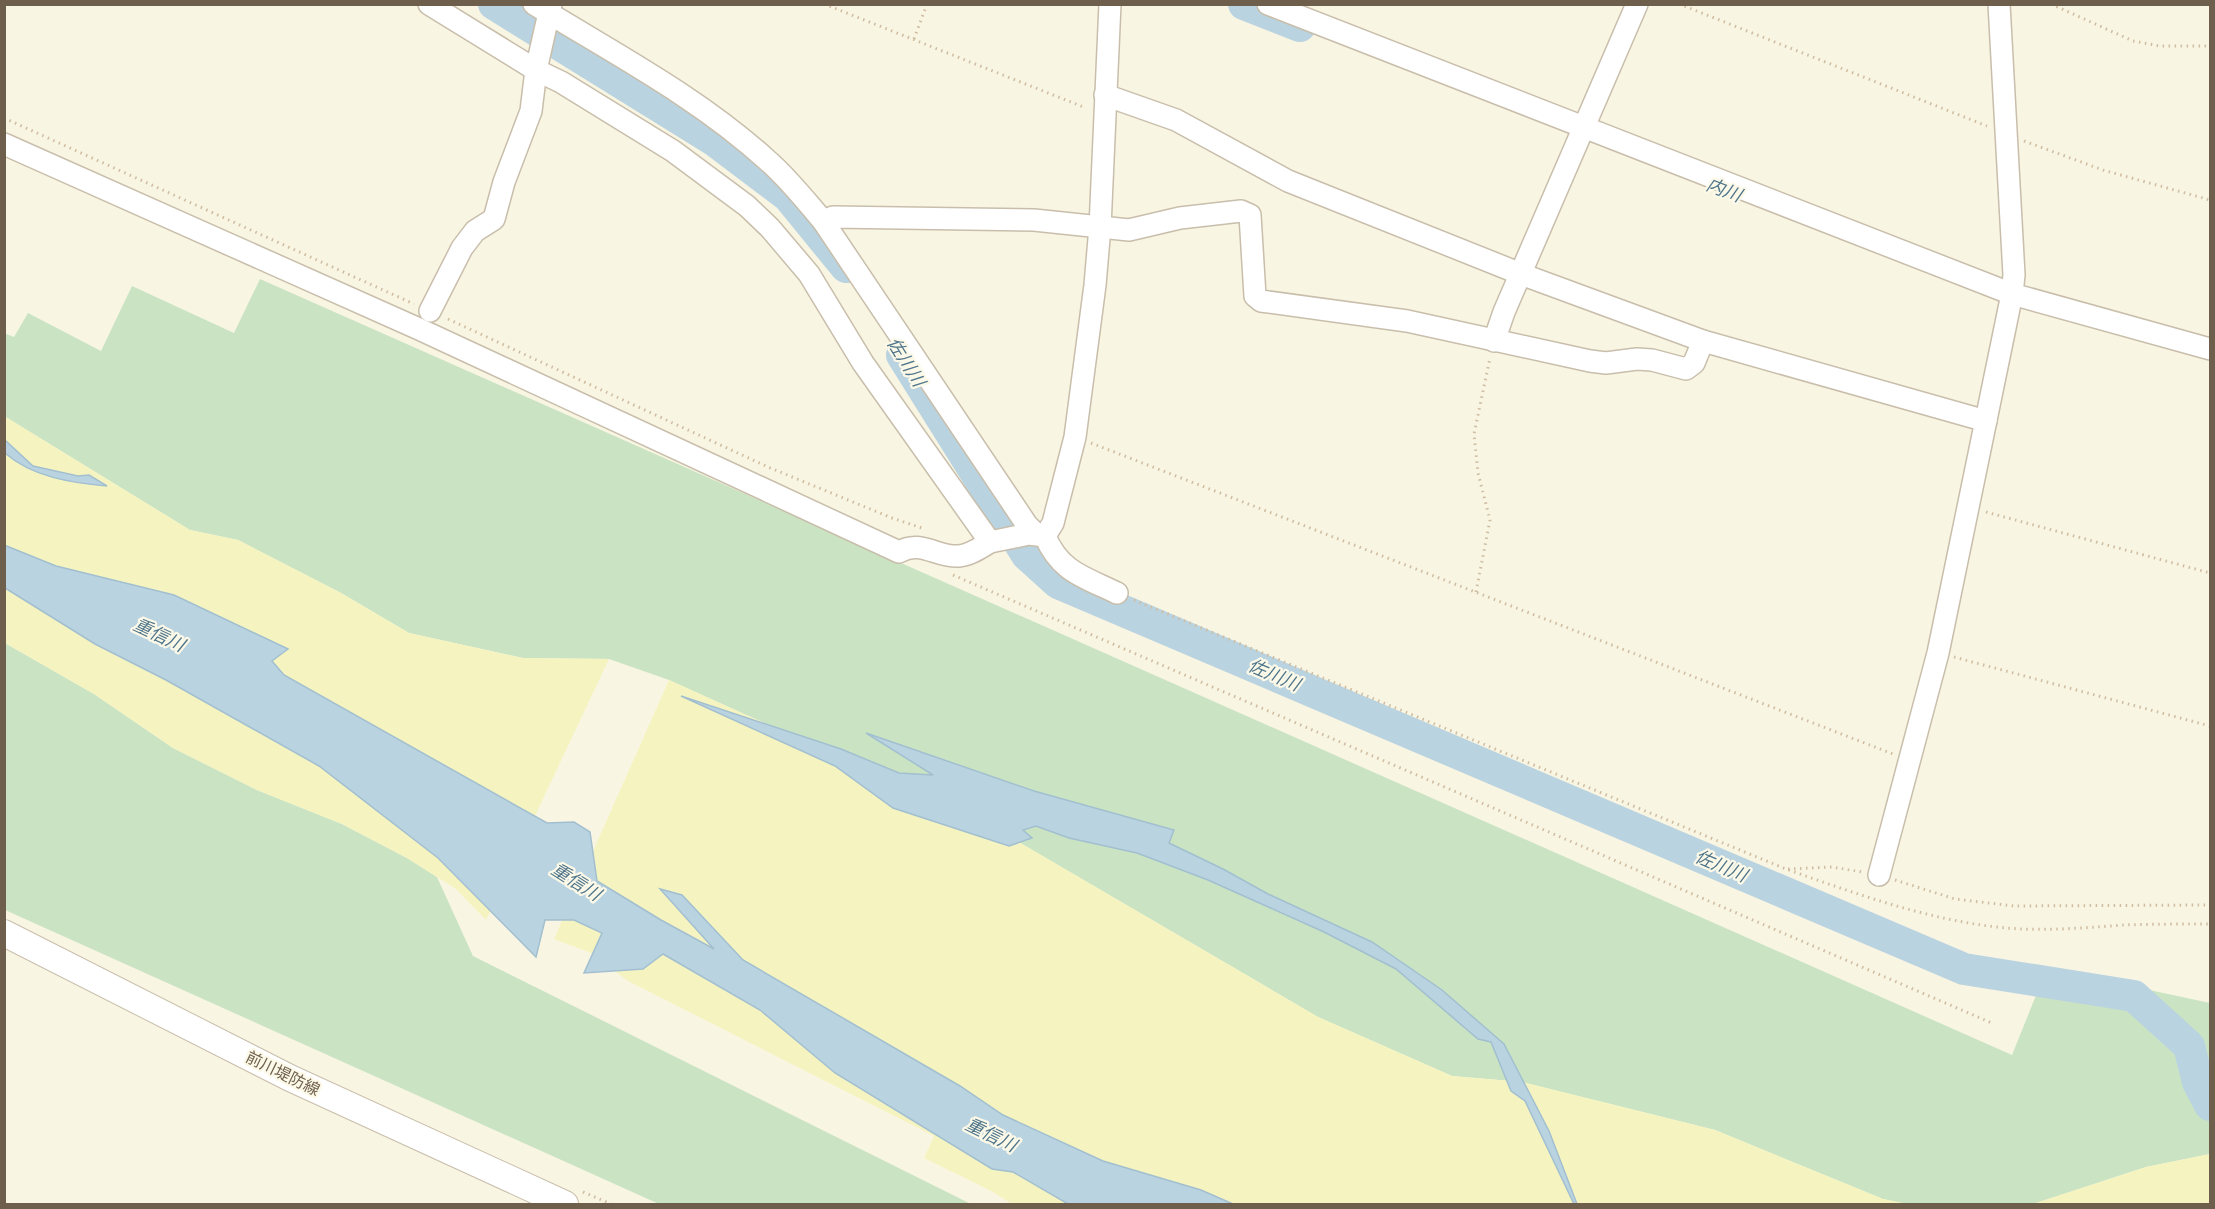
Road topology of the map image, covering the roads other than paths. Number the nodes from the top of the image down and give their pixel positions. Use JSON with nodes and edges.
{"nodes":[{"id":1,"x":429,"y":4,"type":"edge"},
{"id":2,"x":1110,"y":4,"type":"edge"},
{"id":3,"x":1268,"y":4,"type":"edge"},
{"id":4,"x":1637,"y":4,"type":"edge"},
{"id":5,"x":2000,"y":4,"type":"edge"},
{"id":6,"x":546,"y":10,"type":"edge"},
{"id":7,"x":537,"y":67,"type":"junction"},
{"id":8,"x":1105,"y":105,"type":"junction"},
{"id":9,"x":1584,"y":128,"type":"junction"},
{"id":10,"x":4,"y":144,"type":"edge"},
{"id":11,"x":823,"y":221,"type":"junction"},
{"id":12,"x":1100,"y":226,"type":"junction"},
{"id":13,"x":1521,"y":274,"type":"junction"},
{"id":14,"x":2012,"y":294,"type":"junction"},
{"id":15,"x":430,"y":311,"type":"road end"},
{"id":16,"x":1494,"y":341,"type":"junction"},
{"id":17,"x":1703,"y":341,"type":"junction"},
{"id":18,"x":2211,"y":349,"type":"edge"},
{"id":19,"x":1986,"y":421,"type":"junction"},
{"id":20,"x":1037,"y":534,"type":"junction"},
{"id":21,"x":993,"y":541,"type":"junction"},
{"id":22,"x":1117,"y":593,"type":"road end"},
{"id":23,"x":1880,"y":875,"type":"road end"},
{"id":24,"x":4,"y":933,"type":"edge"},
{"id":25,"x":565,"y":1204,"type":"edge"}],
"edges":[{"from":1,"to":7,"type":"street"},
{"from":2,"to":8,"type":"street"},
{"from":3,"to":9,"type":"street"},
{"from":4,"to":9,"type":"street"},
{"from":5,"to":14,"type":"street"},
{"from":6,"to":7,"type":"street"},
{"from":6,"to":11,"type":"street"},
{"from":7,"to":15,"type":"street"},
{"from":7,"to":21,"type":"street"},
{"from":8,"to":12,"type":"street"},
{"from":8,"to":13,"type":"street"},
{"from":9,"to":13,"type":"street"},
{"from":9,"to":14,"type":"street"},
{"from":10,"to":21,"type":"street"},
{"from":11,"to":12,"type":"street"},
{"from":11,"to":20,"type":"street"},
{"from":12,"to":16,"type":"street"},
{"from":12,"to":20,"type":"street"},
{"from":13,"to":16,"type":"street"},
{"from":13,"to":17,"type":"street"},
{"from":14,"to":18,"type":"street"},
{"from":14,"to":19,"type":"street"},
{"from":16,"to":17,"type":"street"},
{"from":17,"to":19,"type":"street"},
{"from":19,"to":23,"type":"street"},
{"from":20,"to":21,"type":"street"},
{"from":20,"to":22,"type":"street"},
{"from":24,"to":25,"type":"street","name":"前川堤防線"}]}
